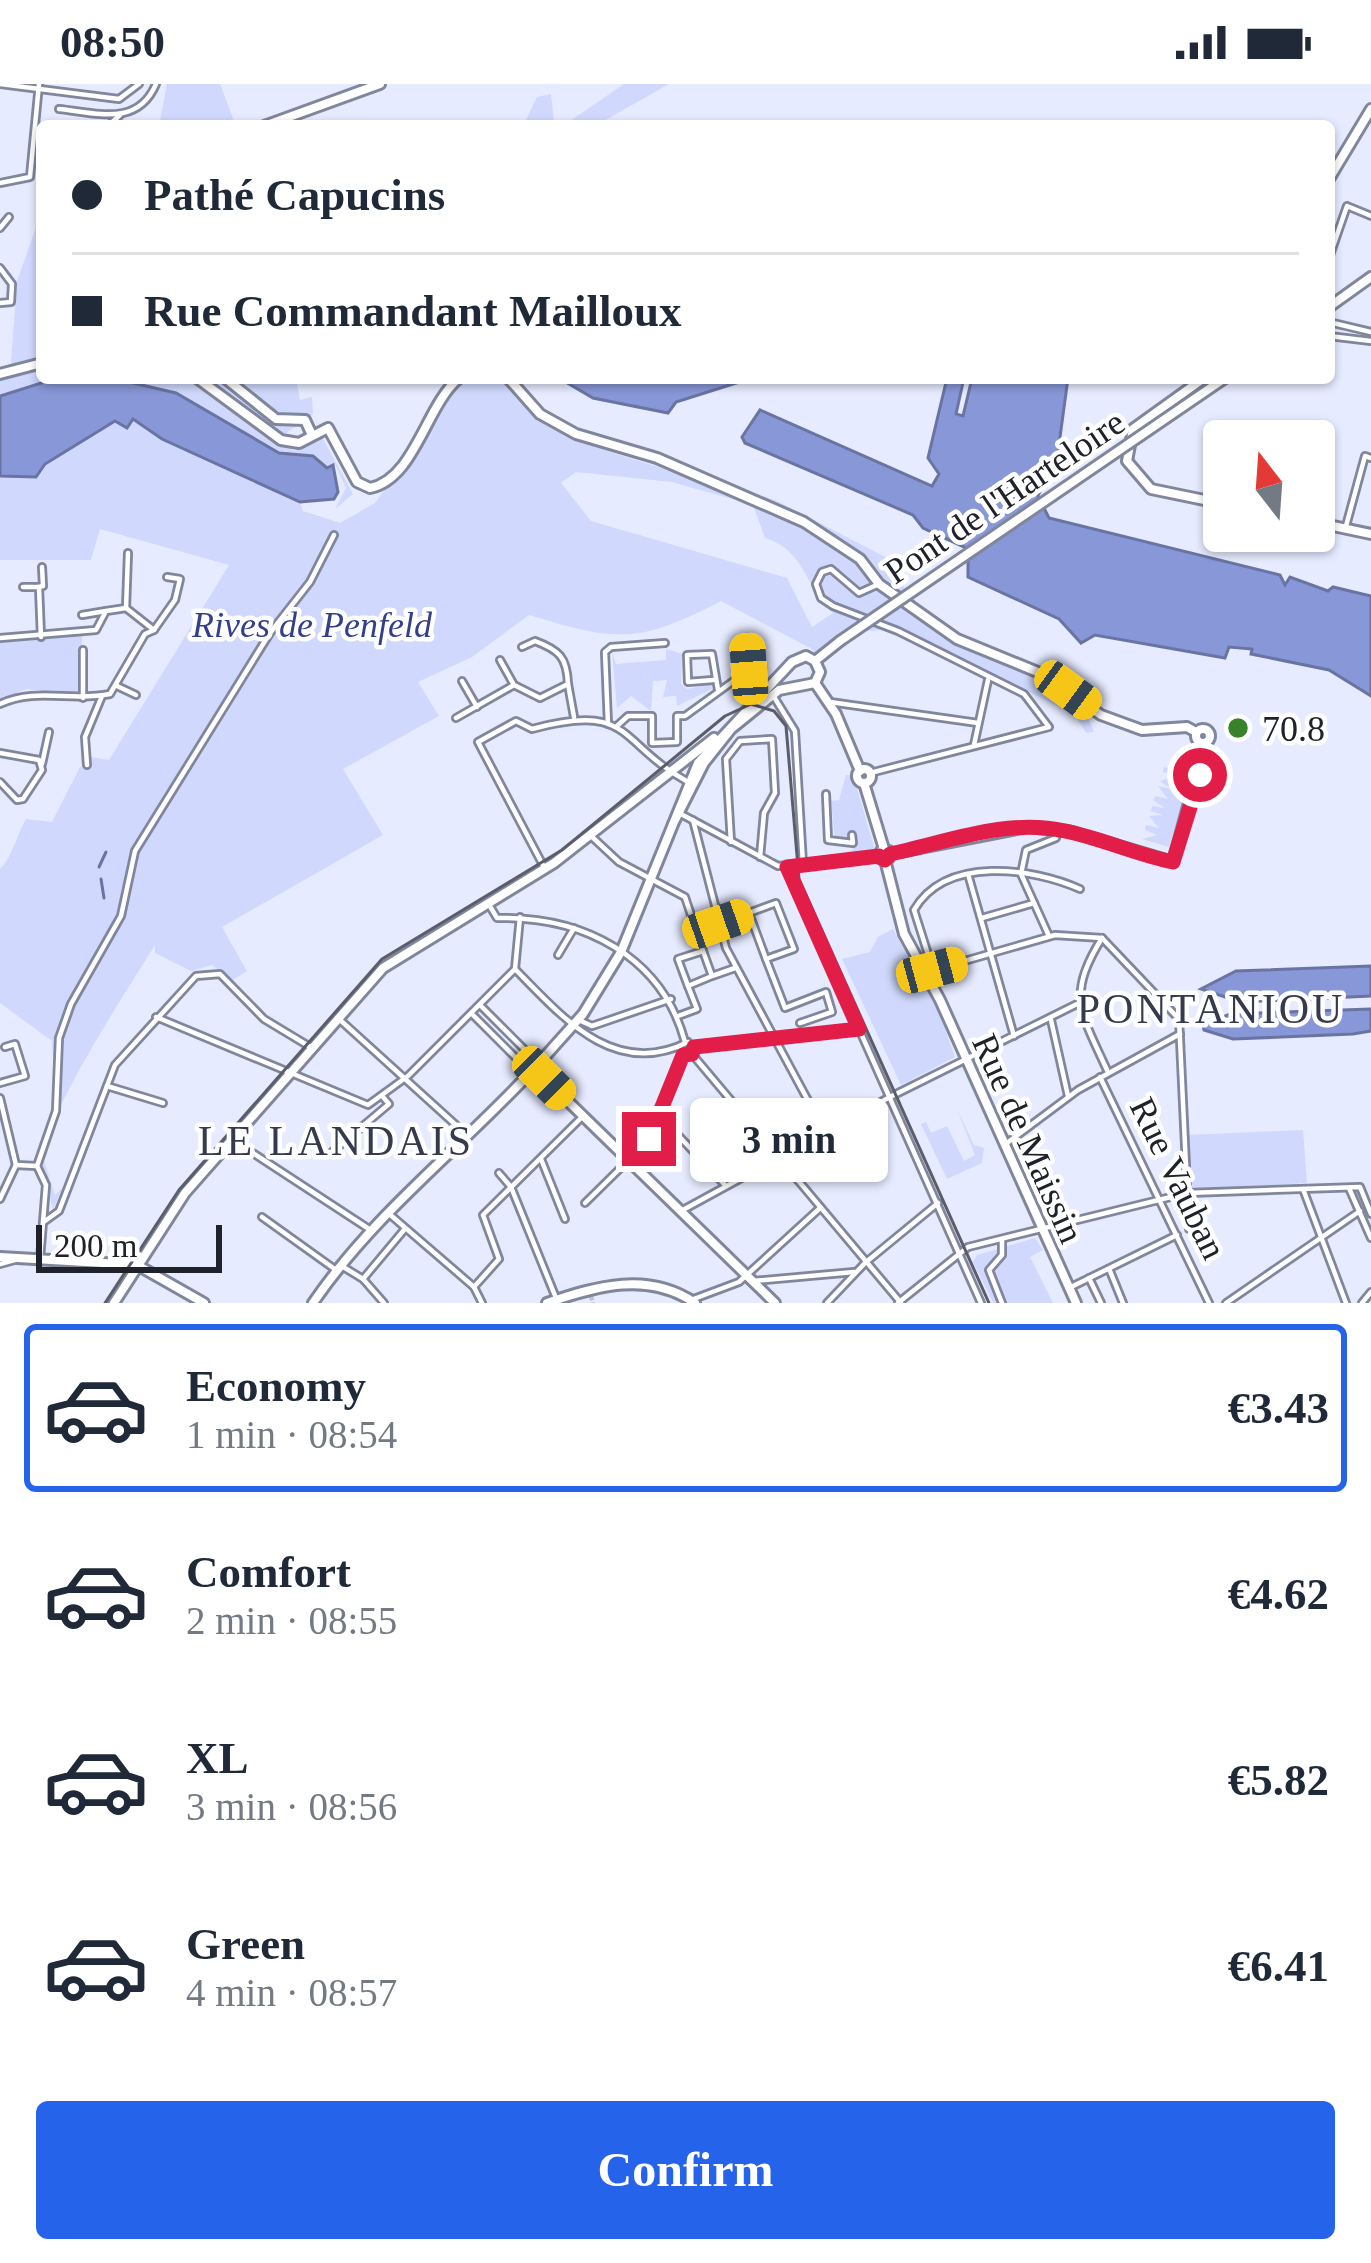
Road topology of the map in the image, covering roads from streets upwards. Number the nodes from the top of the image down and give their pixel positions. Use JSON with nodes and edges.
{"nodes":[{"id":1,"x":0,"y":84,"type":"edge"},
{"id":2,"x":140,"y":84,"type":"edge"},
{"id":3,"x":156,"y":84,"type":"edge"},
{"id":4,"x":380,"y":84,"type":"edge"},
{"id":5,"x":39,"y":87,"type":"edge"},
{"id":6,"x":59,"y":109,"type":"dead end"},
{"id":7,"x":1371,"y":109,"type":"edge"},
{"id":8,"x":120,"y":115,"type":"junction"},
{"id":9,"x":115,"y":120,"type":"edge"},
{"id":10,"x":281,"y":120,"type":"edge"},
{"id":11,"x":1335,"y":171,"type":"edge"},
{"id":12,"x":0,"y":183,"type":"edge"},
{"id":13,"x":1371,"y":216,"type":"edge"},
{"id":14,"x":9,"y":218,"type":"dead end"},
{"id":15,"x":0,"y":228,"type":"edge"},
{"id":16,"x":1335,"y":240,"type":"edge"},
{"id":17,"x":0,"y":268,"type":"edge"},
{"id":18,"x":1371,"y":280,"type":"edge"},
{"id":19,"x":0,"y":303,"type":"edge"},
{"id":20,"x":1335,"y":304,"type":"edge"},
{"id":21,"x":1335,"y":323,"type":"edge"},
{"id":22,"x":1371,"y":332,"type":"edge"},
{"id":23,"x":1335,"y":337,"type":"edge"},
{"id":24,"x":1371,"y":341,"type":"edge"},
{"id":25,"x":36,"y":365,"type":"edge"},
{"id":26,"x":0,"y":374,"type":"edge"},
{"id":27,"x":205,"y":384,"type":"edge"},
{"id":28,"x":232,"y":384,"type":"edge"},
{"id":29,"x":453,"y":384,"type":"edge"},
{"id":30,"x":513,"y":384,"type":"edge"},
{"id":31,"x":1195,"y":384,"type":"edge"},
{"id":32,"x":1216,"y":384,"type":"edge"},
{"id":33,"x":310,"y":433,"type":"junction"},
{"id":34,"x":1368,"y":457,"type":"edge"},
{"id":35,"x":1203,"y":500,"type":"edge"},
{"id":36,"x":1335,"y":526,"type":"edge"},
{"id":37,"x":1346,"y":528,"type":"junction"},
{"id":38,"x":1371,"y":534,"type":"edge"},
{"id":39,"x":334,"y":535,"type":"dead end"},
{"id":40,"x":128,"y":553,"type":"dead end"},
{"id":41,"x":42,"y":567,"type":"dead end"},
{"id":42,"x":166,"y":578,"type":"dead end"},
{"id":43,"x":879,"y":584,"type":"junction"},
{"id":44,"x":23,"y":587,"type":"dead end"},
{"id":45,"x":38,"y":587,"type":"junction"},
{"id":46,"x":126,"y":608,"type":"junction"},
{"id":47,"x":106,"y":611,"type":"junction"},
{"id":48,"x":82,"y":615,"type":"dead end"},
{"id":49,"x":154,"y":630,"type":"junction"},
{"id":50,"x":41,"y":637,"type":"junction"},
{"id":51,"x":0,"y":638,"type":"edge"},
{"id":52,"x":748,"y":640,"type":"dead end"},
{"id":53,"x":664,"y":643,"type":"dead end"},
{"id":54,"x":522,"y":647,"type":"dead end"},
{"id":55,"x":83,"y":650,"type":"dead end"},
{"id":56,"x":500,"y":660,"type":"dead end"},
{"id":57,"x":815,"y":661,"type":"junction"},
{"id":58,"x":789,"y":671,"type":"junction"},
{"id":59,"x":462,"y":680,"type":"dead end"},
{"id":60,"x":712,"y":680,"type":"junction"},
{"id":61,"x":988,"y":680,"type":"junction"},
{"id":62,"x":815,"y":683,"type":"junction"},
{"id":63,"x":568,"y":684,"type":"junction"},
{"id":64,"x":514,"y":685,"type":"junction"},
{"id":65,"x":795,"y":685,"type":"junction"},
{"id":66,"x":117,"y":686,"type":"junction"},
{"id":67,"x":718,"y":690,"type":"junction"},
{"id":68,"x":772,"y":694,"type":"junction"},
{"id":69,"x":136,"y":695,"type":"dead end"},
{"id":70,"x":102,"y":696,"type":"junction"},
{"id":71,"x":83,"y":699,"type":"junction"},
{"id":72,"x":830,"y":702,"type":"junction"},
{"id":73,"x":0,"y":704,"type":"edge"},
{"id":74,"x":477,"y":707,"type":"junction"},
{"id":75,"x":574,"y":717,"type":"junction"},
{"id":76,"x":456,"y":718,"type":"dead end"},
{"id":77,"x":978,"y":722,"type":"junction"},
{"id":78,"x":608,"y":724,"type":"junction"},
{"id":79,"x":728,"y":725,"type":"junction"},
{"id":80,"x":616,"y":728,"type":"junction"},
{"id":81,"x":50,"y":731,"type":"dead end"},
{"id":82,"x":974,"y":746,"type":"junction"},
{"id":83,"x":0,"y":752,"type":"edge"},
{"id":84,"x":42,"y":764,"type":"junction"},
{"id":85,"x":87,"y":766,"type":"dead end"},
{"id":86,"x":669,"y":771,"type":"junction"},
{"id":87,"x":864,"y":776,"type":"junction"},
{"id":88,"x":0,"y":782,"type":"edge"},
{"id":89,"x":690,"y":783,"type":"junction"},
{"id":90,"x":826,"y":794,"type":"dead end"},
{"id":91,"x":681,"y":814,"type":"junction"},
{"id":92,"x":693,"y":820,"type":"junction"},
{"id":93,"x":673,"y":824,"type":"junction"},
{"id":94,"x":590,"y":835,"type":"junction"},
{"id":95,"x":852,"y":835,"type":"dead end"},
{"id":96,"x":1056,"y":838,"type":"dead end"},
{"id":97,"x":731,"y":842,"type":"junction"},
{"id":98,"x":836,"y":844,"type":"junction"},
{"id":99,"x":885,"y":855,"type":"junction"},
{"id":100,"x":760,"y":857,"type":"junction"},
{"id":101,"x":837,"y":861,"type":"junction"},
{"id":102,"x":803,"y":864,"type":"junction"},
{"id":103,"x":787,"y":867,"type":"junction"},
{"id":104,"x":545,"y":868,"type":"junction"},
{"id":105,"x":967,"y":873,"type":"junction"},
{"id":106,"x":1022,"y":874,"type":"junction"},
{"id":107,"x":652,"y":879,"type":"junction"},
{"id":108,"x":1080,"y":890,"type":"dead end"},
{"id":109,"x":488,"y":903,"type":"junction"},
{"id":110,"x":1034,"y":903,"type":"junction"},
{"id":111,"x":749,"y":913,"type":"junction"},
{"id":112,"x":520,"y":917,"type":"junction"},
{"id":113,"x":981,"y":918,"type":"junction"},
{"id":114,"x":718,"y":924,"type":"junction"},
{"id":115,"x":574,"y":928,"type":"junction"},
{"id":116,"x":1049,"y":936,"type":"junction"},
{"id":117,"x":1102,"y":938,"type":"junction"},
{"id":118,"x":703,"y":951,"type":"junction"},
{"id":119,"x":621,"y":952,"type":"junction"},
{"id":120,"x":991,"y":954,"type":"junction"},
{"id":121,"x":558,"y":955,"type":"dead end"},
{"id":122,"x":766,"y":959,"type":"junction"},
{"id":123,"x":735,"y":968,"type":"junction"},
{"id":124,"x":514,"y":969,"type":"junction"},
{"id":125,"x":929,"y":971,"type":"junction"},
{"id":126,"x":712,"y":976,"type":"junction"},
{"id":127,"x":688,"y":986,"type":"junction"},
{"id":128,"x":671,"y":999,"type":"junction"},
{"id":129,"x":1077,"y":1004,"type":"junction"},
{"id":130,"x":481,"y":1006,"type":"junction"},
{"id":131,"x":473,"y":1015,"type":"junction"},
{"id":132,"x":678,"y":1016,"type":"junction"},
{"id":133,"x":155,"y":1017,"type":"junction"},
{"id":134,"x":339,"y":1018,"type":"junction"},
{"id":135,"x":1050,"y":1018,"type":"junction"},
{"id":136,"x":576,"y":1023,"type":"junction"},
{"id":137,"x":800,"y":1023,"type":"dead end"},
{"id":138,"x":859,"y":1029,"type":"junction"},
{"id":139,"x":1181,"y":1033,"type":"junction"},
{"id":140,"x":1014,"y":1036,"type":"junction"},
{"id":141,"x":774,"y":1039,"type":"junction"},
{"id":142,"x":5,"y":1047,"type":"dead end"},
{"id":143,"x":312,"y":1048,"type":"junction"},
{"id":144,"x":682,"y":1048,"type":"junction"},
{"id":145,"x":693,"y":1051,"type":"junction"},
{"id":146,"x":963,"y":1060,"type":"junction"},
{"id":147,"x":537,"y":1061,"type":"junction"},
{"id":148,"x":532,"y":1072,"type":"junction"},
{"id":149,"x":1108,"y":1073,"type":"junction"},
{"id":150,"x":288,"y":1076,"type":"junction"},
{"id":151,"x":408,"y":1076,"type":"junction"},
{"id":152,"x":1100,"y":1077,"type":"junction"},
{"id":153,"x":0,"y":1083,"type":"edge"},
{"id":154,"x":107,"y":1086,"type":"junction"},
{"id":155,"x":1068,"y":1096,"type":"junction"},
{"id":156,"x":383,"y":1097,"type":"junction"},
{"id":157,"x":890,"y":1097,"type":"junction"},
{"id":158,"x":0,"y":1098,"type":"edge"},
{"id":159,"x":163,"y":1102,"type":"dead end"},
{"id":160,"x":660,"y":1115,"type":"junction"},
{"id":161,"x":582,"y":1117,"type":"junction"},
{"id":162,"x":3,"y":1118,"type":"edge"},
{"id":163,"x":825,"y":1132,"type":"junction"},
{"id":164,"x":467,"y":1136,"type":"junction"},
{"id":165,"x":232,"y":1139,"type":"junction"},
{"id":166,"x":1002,"y":1145,"type":"junction"},
{"id":167,"x":332,"y":1152,"type":"dead end"},
{"id":168,"x":541,"y":1159,"type":"junction"},
{"id":169,"x":775,"y":1159,"type":"junction"},
{"id":170,"x":628,"y":1163,"type":"junction"},
{"id":171,"x":16,"y":1165,"type":"junction"},
{"id":172,"x":37,"y":1166,"type":"junction"},
{"id":173,"x":499,"y":1173,"type":"dead end"},
{"id":174,"x":725,"y":1186,"type":"junction"},
{"id":175,"x":511,"y":1187,"type":"junction"},
{"id":176,"x":1349,"y":1188,"type":"junction"},
{"id":177,"x":1303,"y":1189,"type":"junction"},
{"id":178,"x":1187,"y":1193,"type":"junction"},
{"id":179,"x":0,"y":1199,"type":"edge"},
{"id":180,"x":1160,"y":1200,"type":"junction"},
{"id":181,"x":585,"y":1203,"type":"dead end"},
{"id":182,"x":938,"y":1203,"type":"junction"},
{"id":183,"x":819,"y":1210,"type":"junction"},
{"id":184,"x":681,"y":1211,"type":"junction"},
{"id":185,"x":1360,"y":1211,"type":"junction"},
{"id":186,"x":387,"y":1212,"type":"junction"},
{"id":187,"x":1371,"y":1214,"type":"edge"},
{"id":188,"x":262,"y":1217,"type":"dead end"},
{"id":189,"x":565,"y":1219,"type":"dead end"},
{"id":190,"x":46,"y":1221,"type":"junction"},
{"id":191,"x":1189,"y":1228,"type":"dead end"},
{"id":192,"x":369,"y":1229,"type":"junction"},
{"id":193,"x":404,"y":1230,"type":"junction"},
{"id":194,"x":1040,"y":1230,"type":"junction"},
{"id":195,"x":1177,"y":1235,"type":"junction"},
{"id":196,"x":1322,"y":1238,"type":"junction"},
{"id":197,"x":1371,"y":1238,"type":"edge"},
{"id":198,"x":1002,"y":1239,"type":"junction"},
{"id":199,"x":958,"y":1251,"type":"junction"},
{"id":200,"x":40,"y":1259,"type":"junction"},
{"id":201,"x":0,"y":1261,"type":"edge"},
{"id":202,"x":866,"y":1263,"type":"junction"},
{"id":203,"x":137,"y":1264,"type":"junction"},
{"id":204,"x":338,"y":1267,"type":"junction"},
{"id":205,"x":1108,"y":1268,"type":"junction"},
{"id":206,"x":857,"y":1272,"type":"junction"},
{"id":207,"x":750,"y":1278,"type":"junction"},
{"id":208,"x":1089,"y":1278,"type":"junction"},
{"id":209,"x":363,"y":1279,"type":"junction"},
{"id":210,"x":474,"y":1287,"type":"junction"},
{"id":211,"x":1068,"y":1288,"type":"junction"},
{"id":212,"x":1371,"y":1292,"type":"edge"},
{"id":213,"x":190,"y":1299,"type":"edge"},
{"id":214,"x":552,"y":1301,"type":"edge"},
{"id":215,"x":693,"y":1301,"type":"edge"},
{"id":216,"x":900,"y":1302,"type":"edge"},
{"id":217,"x":114,"y":1303,"type":"edge"},
{"id":218,"x":204,"y":1303,"type":"edge"},
{"id":219,"x":313,"y":1303,"type":"edge"},
{"id":220,"x":384,"y":1303,"type":"edge"},
{"id":221,"x":482,"y":1303,"type":"edge"},
{"id":222,"x":775,"y":1303,"type":"edge"},
{"id":223,"x":827,"y":1303,"type":"edge"},
{"id":224,"x":981,"y":1303,"type":"edge"},
{"id":225,"x":1002,"y":1303,"type":"edge"},
{"id":226,"x":1076,"y":1303,"type":"edge"},
{"id":227,"x":1101,"y":1303,"type":"edge"},
{"id":228,"x":1123,"y":1303,"type":"edge"},
{"id":229,"x":1209,"y":1303,"type":"edge"},
{"id":230,"x":1226,"y":1303,"type":"edge"},
{"id":231,"x":1346,"y":1303,"type":"edge"},
{"id":232,"x":1362,"y":1303,"type":"edge"}],
"edges":[{"from":1,"to":5,"type":"street"},
{"from":2,"to":5,"type":"street"},
{"from":3,"to":8,"type":"street"},
{"from":4,"to":10,"type":"street"},
{"from":5,"to":12,"type":"street"},
{"from":6,"to":8,"type":"street"},
{"from":7,"to":11,"type":"street"},
{"from":8,"to":9,"type":"street"},
{"from":13,"to":16,"type":"street"},
{"from":14,"to":15,"type":"street"},
{"from":17,"to":19,"type":"street"},
{"from":18,"to":20,"type":"street"},
{"from":21,"to":22,"type":"street"},
{"from":23,"to":24,"type":"street"},
{"from":25,"to":26,"type":"street"},
{"from":27,"to":33,"type":"street"},
{"from":28,"to":33,"type":"street"},
{"from":29,"to":33,"type":"street"},
{"from":30,"to":43,"type":"street"},
{"from":31,"to":35,"type":"street"},
{"from":32,"to":57,"type":"street","name":"Pont de l'Harteloire","bridge":true},
{"from":34,"to":37,"type":"street"},
{"from":36,"to":37,"type":"street"},
{"from":37,"to":38,"type":"street"},
{"from":39,"to":172,"type":"street"},
{"from":40,"to":46,"type":"street"},
{"from":41,"to":45,"type":"street"},
{"from":42,"to":49,"type":"street"},
{"from":43,"to":61,"type":"street"},
{"from":43,"to":99,"type":"street"},
{"from":44,"to":45,"type":"street"},
{"from":45,"to":50,"type":"street"},
{"from":46,"to":47,"type":"street"},
{"from":46,"to":49,"type":"street"},
{"from":47,"to":48,"type":"street"},
{"from":47,"to":50,"type":"street"},
{"from":49,"to":66,"type":"street"},
{"from":50,"to":51,"type":"street"},
{"from":52,"to":67,"type":"street"},
{"from":53,"to":78,"type":"street"},
{"from":54,"to":63,"type":"street"},
{"from":55,"to":71,"type":"street"},
{"from":56,"to":64,"type":"street"},
{"from":57,"to":58,"type":"street"},
{"from":57,"to":62,"type":"street"},
{"from":58,"to":65,"type":"street"},
{"from":58,"to":79,"type":"street"},
{"from":59,"to":74,"type":"street"},
{"from":60,"to":60,"type":"street"},
{"from":60,"to":67,"type":"street"},
{"from":61,"to":77,"type":"street"},
{"from":61,"to":82,"type":"street"},
{"from":62,"to":65,"type":"street"},
{"from":62,"to":72,"type":"street","name":"Rue de Maissin"},
{"from":63,"to":64,"type":"street"},
{"from":63,"to":75,"type":"street"},
{"from":64,"to":74,"type":"street"},
{"from":65,"to":68,"type":"street"},
{"from":66,"to":69,"type":"street"},
{"from":66,"to":70,"type":"street"},
{"from":67,"to":80,"type":"street"},
{"from":68,"to":89,"type":"street"},
{"from":68,"to":102,"type":"street"},
{"from":70,"to":71,"type":"street"},
{"from":70,"to":85,"type":"street"},
{"from":71,"to":73,"type":"street"},
{"from":72,"to":77,"type":"street"},
{"from":72,"to":87,"type":"street","name":"Rue de Maissin"},
{"from":74,"to":76,"type":"street"},
{"from":75,"to":78,"type":"street"},
{"from":75,"to":104,"type":"street"},
{"from":77,"to":82,"type":"street"},
{"from":78,"to":80,"type":"street"},
{"from":79,"to":86,"type":"street"},
{"from":79,"to":89,"type":"street"},
{"from":80,"to":86,"type":"street"},
{"from":81,"to":84,"type":"street"},
{"from":82,"to":87,"type":"street"},
{"from":83,"to":84,"type":"street"},
{"from":84,"to":88,"type":"street"},
{"from":86,"to":89,"type":"street"},
{"from":86,"to":94,"type":"street"},
{"from":87,"to":99,"type":"street","name":"Rue de Maissin"},
{"from":89,"to":91,"type":"street"},
{"from":89,"to":93,"type":"street"},
{"from":90,"to":98,"type":"street"},
{"from":91,"to":92,"type":"street"},
{"from":91,"to":93,"type":"street"},
{"from":92,"to":97,"type":"street"},
{"from":92,"to":114,"type":"street"},
{"from":93,"to":107,"type":"street"},
{"from":94,"to":104,"type":"street"},
{"from":94,"to":107,"type":"street"},
{"from":95,"to":98,"type":"street"},
{"from":96,"to":106,"type":"street"},
{"from":97,"to":100,"type":"street"},
{"from":97,"to":100,"type":"street"},
{"from":98,"to":101,"type":"street"},
{"from":99,"to":101,"type":"street"},
{"from":99,"to":125,"type":"street","name":"Rue de Maissin"},
{"from":100,"to":103,"type":"street"},
{"from":101,"to":102,"type":"street"},
{"from":102,"to":103,"type":"street"},
{"from":103,"to":138,"type":"street"},
{"from":104,"to":109,"type":"street"},
{"from":105,"to":106,"type":"street"},
{"from":105,"to":113,"type":"street"},
{"from":105,"to":125,"type":"street"},
{"from":106,"to":108,"type":"street"},
{"from":106,"to":110,"type":"street"},
{"from":107,"to":118,"type":"street"},
{"from":107,"to":119,"type":"street"},
{"from":109,"to":112,"type":"street"},
{"from":109,"to":134,"type":"street"},
{"from":110,"to":113,"type":"street"},
{"from":110,"to":116,"type":"street"},
{"from":111,"to":114,"type":"street"},
{"from":111,"to":122,"type":"street"},
{"from":111,"to":122,"type":"street"},
{"from":112,"to":115,"type":"street"},
{"from":112,"to":124,"type":"street"},
{"from":113,"to":120,"type":"street"},
{"from":114,"to":123,"type":"street"},
{"from":115,"to":119,"type":"street"},
{"from":115,"to":121,"type":"street"},
{"from":116,"to":117,"type":"street"},
{"from":116,"to":120,"type":"street"},
{"from":117,"to":129,"type":"street"},
{"from":117,"to":139,"type":"street"},
{"from":118,"to":126,"type":"street"},
{"from":118,"to":127,"type":"street"},
{"from":119,"to":128,"type":"street"},
{"from":119,"to":136,"type":"street"},
{"from":120,"to":125,"type":"street"},
{"from":120,"to":140,"type":"street"},
{"from":122,"to":137,"type":"street"},
{"from":123,"to":126,"type":"street"},
{"from":123,"to":141,"type":"street"},
{"from":124,"to":130,"type":"street"},
{"from":124,"to":136,"type":"street"},
{"from":125,"to":146,"type":"street","name":"Rue de Maissin"},
{"from":126,"to":127,"type":"street"},
{"from":127,"to":132,"type":"street"},
{"from":128,"to":132,"type":"street"},
{"from":128,"to":136,"type":"street"},
{"from":129,"to":135,"type":"street"},
{"from":129,"to":149,"type":"street"},
{"from":130,"to":131,"type":"street"},
{"from":130,"to":147,"type":"street"},
{"from":131,"to":148,"type":"street"},
{"from":131,"to":151,"type":"street"},
{"from":132,"to":144,"type":"street"},
{"from":133,"to":143,"type":"street"},
{"from":133,"to":150,"type":"street"},
{"from":133,"to":154,"type":"street"},
{"from":134,"to":143,"type":"street"},
{"from":134,"to":151,"type":"street"},
{"from":135,"to":140,"type":"street"},
{"from":135,"to":155,"type":"street"},
{"from":136,"to":144,"type":"street"},
{"from":136,"to":147,"type":"street"},
{"from":138,"to":141,"type":"street"},
{"from":138,"to":157,"type":"street"},
{"from":139,"to":149,"type":"street"},
{"from":139,"to":178,"type":"street"},
{"from":140,"to":146,"type":"street"},
{"from":141,"to":145,"type":"street"},
{"from":141,"to":163,"type":"street"},
{"from":142,"to":153,"type":"street"},
{"from":143,"to":150,"type":"street"},
{"from":144,"to":145,"type":"street"},
{"from":144,"to":145,"type":"street"},
{"from":144,"to":160,"type":"street"},
{"from":145,"to":169,"type":"street"},
{"from":146,"to":157,"type":"street"},
{"from":146,"to":166,"type":"street","name":"Rue de Maissin"},
{"from":147,"to":148,"type":"street"},
{"from":147,"to":148,"type":"street"},
{"from":148,"to":161,"type":"street"},
{"from":148,"to":164,"type":"street"},
{"from":149,"to":152,"type":"street"},
{"from":150,"to":156,"type":"street"},
{"from":150,"to":165,"type":"street"},
{"from":151,"to":156,"type":"street"},
{"from":151,"to":164,"type":"street"},
{"from":152,"to":155,"type":"street"},
{"from":152,"to":180,"type":"street","name":"Rue Vauban"},
{"from":154,"to":159,"type":"street"},
{"from":154,"to":190,"type":"street"},
{"from":155,"to":166,"type":"street"},
{"from":156,"to":167,"type":"street"},
{"from":157,"to":163,"type":"street"},
{"from":157,"to":182,"type":"street"},
{"from":158,"to":162,"type":"street"},
{"from":160,"to":170,"type":"street"},
{"from":160,"to":174,"type":"street"},
{"from":161,"to":168,"type":"street"},
{"from":161,"to":170,"type":"street"},
{"from":162,"to":171,"type":"street"},
{"from":163,"to":169,"type":"street"},
{"from":164,"to":186,"type":"street"},
{"from":165,"to":192,"type":"street"},
{"from":165,"to":203,"type":"street"},
{"from":166,"to":194,"type":"street","name":"Rue de Maissin"},
{"from":168,"to":175,"type":"street"},
{"from":168,"to":189,"type":"street"},
{"from":169,"to":174,"type":"street"},
{"from":169,"to":183,"type":"street"},
{"from":170,"to":181,"type":"street"},
{"from":170,"to":184,"type":"street"},
{"from":171,"to":172,"type":"street"},
{"from":171,"to":179,"type":"street"},
{"from":172,"to":190,"type":"street"},
{"from":173,"to":175,"type":"street"},
{"from":174,"to":184,"type":"street"},
{"from":175,"to":210,"type":"street"},
{"from":175,"to":214,"type":"street"},
{"from":176,"to":177,"type":"street"},
{"from":176,"to":185,"type":"street"},
{"from":176,"to":187,"type":"street"},
{"from":177,"to":178,"type":"street"},
{"from":177,"to":196,"type":"street"},
{"from":178,"to":180,"type":"street"},
{"from":178,"to":191,"type":"street"},
{"from":180,"to":194,"type":"street"},
{"from":180,"to":195,"type":"street","name":"Rue Vauban"},
{"from":182,"to":199,"type":"street"},
{"from":182,"to":202,"type":"street"},
{"from":183,"to":202,"type":"street"},
{"from":183,"to":207,"type":"street"},
{"from":184,"to":207,"type":"street"},
{"from":185,"to":196,"type":"street"},
{"from":185,"to":197,"type":"street"},
{"from":186,"to":192,"type":"street"},
{"from":186,"to":193,"type":"street"},
{"from":188,"to":204,"type":"street"},
{"from":190,"to":200,"type":"street"},
{"from":192,"to":204,"type":"street"},
{"from":193,"to":209,"type":"street"},
{"from":193,"to":210,"type":"street"},
{"from":194,"to":198,"type":"street"},
{"from":194,"to":211,"type":"street","name":"Rue de Maissin"},
{"from":195,"to":205,"type":"street"},
{"from":195,"to":229,"type":"street","name":"Rue Vauban"},
{"from":196,"to":230,"type":"street"},
{"from":196,"to":231,"type":"street"},
{"from":198,"to":199,"type":"street"},
{"from":198,"to":225,"type":"street"},
{"from":199,"to":216,"type":"street"},
{"from":199,"to":224,"type":"street"},
{"from":200,"to":201,"type":"street"},
{"from":200,"to":203,"type":"street"},
{"from":202,"to":206,"type":"street"},
{"from":202,"to":216,"type":"street"},
{"from":203,"to":213,"type":"street"},
{"from":203,"to":217,"type":"street"},
{"from":204,"to":209,"type":"street"},
{"from":204,"to":219,"type":"street"},
{"from":205,"to":208,"type":"street"},
{"from":205,"to":228,"type":"street"},
{"from":206,"to":207,"type":"street"},
{"from":206,"to":223,"type":"street"},
{"from":207,"to":215,"type":"street"},
{"from":207,"to":222,"type":"street"},
{"from":208,"to":211,"type":"street"},
{"from":208,"to":227,"type":"street"},
{"from":209,"to":220,"type":"street"},
{"from":210,"to":221,"type":"street"},
{"from":211,"to":226,"type":"street","name":"Rue de Maissin"},
{"from":212,"to":232,"type":"street"},
{"from":213,"to":218,"type":"street"},
{"from":214,"to":215,"type":"street"}]}
